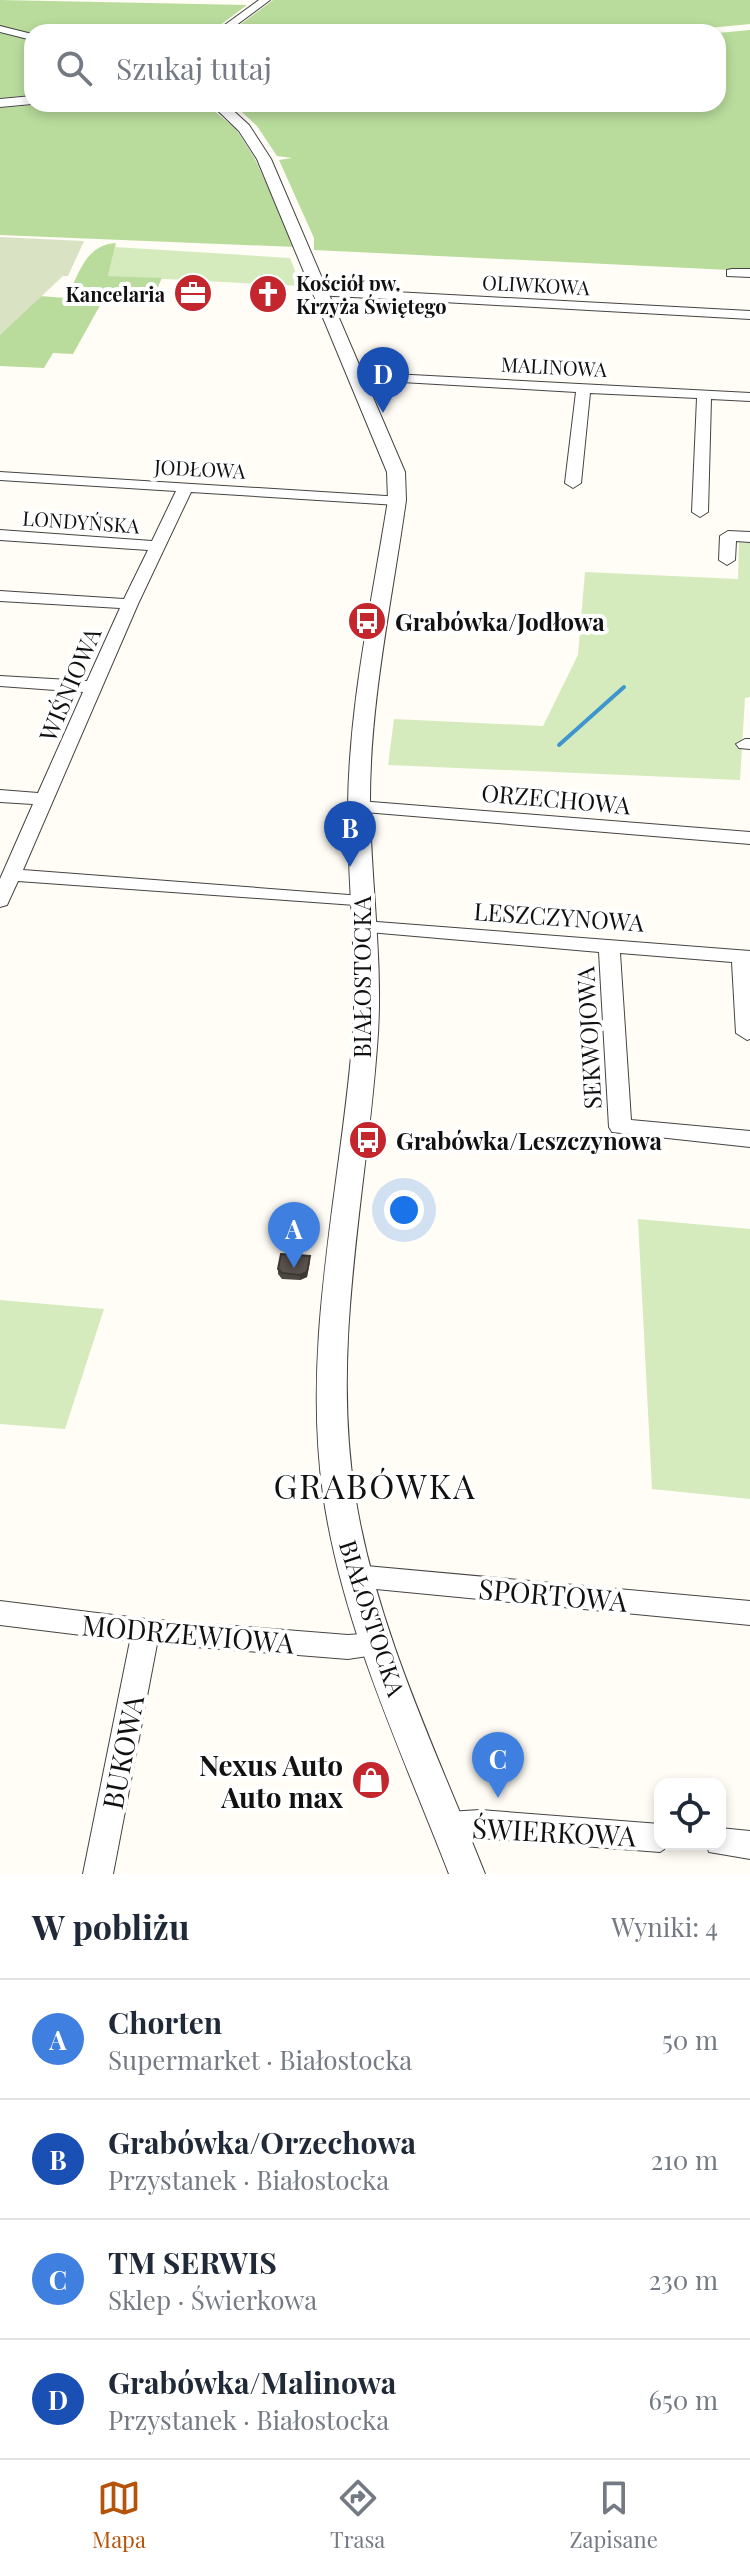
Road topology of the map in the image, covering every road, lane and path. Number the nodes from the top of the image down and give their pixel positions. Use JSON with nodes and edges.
{"nodes":[{"id":1,"x":265,"y":0,"type":"edge"},
{"id":2,"x":231,"y":24,"type":"edge"},
{"id":3,"x":0,"y":29,"type":"edge"},
{"id":4,"x":24,"y":35,"type":"edge"},
{"id":5,"x":24,"y":101,"type":"edge"},
{"id":6,"x":0,"y":103,"type":"edge"},
{"id":7,"x":226,"y":112,"type":"edge"},
{"id":8,"x":732,"y":273,"type":"dead end"},
{"id":9,"x":750,"y":273,"type":"edge"},
{"id":10,"x":321,"y":292,"type":"junction"},
{"id":11,"x":750,"y":315,"type":"edge"},
{"id":12,"x":355,"y":376,"type":"junction"},
{"id":13,"x":583,"y":388,"type":"junction"},
{"id":14,"x":704,"y":394,"type":"junction"},
{"id":15,"x":750,"y":397,"type":"edge"},
{"id":16,"x":0,"y":476,"type":"edge"},
{"id":17,"x":573,"y":483,"type":"dead end"},
{"id":18,"x":186,"y":487,"type":"junction"},
{"id":19,"x":397,"y":500,"type":"junction"},
{"id":20,"x":700,"y":512,"type":"dead end"},
{"id":21,"x":0,"y":535,"type":"edge"},
{"id":22,"x":750,"y":537,"type":"edge"},
{"id":23,"x":160,"y":546,"type":"junction"},
{"id":24,"x":727,"y":560,"type":"dead end"},
{"id":25,"x":0,"y":596,"type":"edge"},
{"id":26,"x":130,"y":604,"type":"junction"},
{"id":27,"x":0,"y":681,"type":"edge"},
{"id":28,"x":93,"y":687,"type":"junction"},
{"id":29,"x":0,"y":796,"type":"edge"},
{"id":30,"x":45,"y":799,"type":"junction"},
{"id":31,"x":359,"y":807,"type":"junction"},
{"id":32,"x":750,"y":838,"type":"edge"},
{"id":33,"x":9,"y":868,"type":"edge"},
{"id":34,"x":0,"y":901,"type":"edge"},
{"id":35,"x":363,"y":914,"type":"junction"},
{"id":36,"x":609,"y":945,"type":"junction"},
{"id":37,"x":746,"y":957,"type":"edge"},
{"id":38,"x":747,"y":1033,"type":"dead end"},
{"id":39,"x":750,"y":1139,"type":"edge"},
{"id":40,"x":355,"y":1576,"type":"junction"},
{"id":41,"x":0,"y":1613,"type":"edge"},
{"id":42,"x":750,"y":1613,"type":"edge"},
{"id":43,"x":146,"y":1631,"type":"junction"},
{"id":44,"x":377,"y":1645,"type":"junction"},
{"id":45,"x":448,"y":1826,"type":"junction"},
{"id":46,"x":654,"y":1838,"type":"edge"},
{"id":47,"x":726,"y":1843,"type":"edge"},
{"id":48,"x":750,"y":1845,"type":"edge"},
{"id":49,"x":98,"y":1874,"type":"edge"},
{"id":50,"x":467,"y":1874,"type":"edge"}],
"edges":[{"from":1,"to":2,"type":"street"},
{"from":3,"to":4,"type":"street"},
{"from":5,"to":6,"type":"street"},
{"from":7,"to":10,"type":"street","name":"BIAŁOSTOCKA"},
{"from":8,"to":9,"type":"street"},
{"from":10,"to":11,"type":"street","name":"OLIWKOWA"},
{"from":10,"to":12,"type":"street","name":"BIAŁOSTOCKA"},
{"from":12,"to":13,"type":"street","name":"MALINOWA"},
{"from":12,"to":19,"type":"street","name":"BIAŁOSTOCKA"},
{"from":13,"to":14,"type":"street","name":"MALINOWA"},
{"from":13,"to":17,"type":"street"},
{"from":14,"to":15,"type":"street","name":"MALINOWA"},
{"from":14,"to":20,"type":"street"},
{"from":16,"to":18,"type":"street","name":"JODŁOWA"},
{"from":18,"to":19,"type":"street","name":"JODŁOWA"},
{"from":18,"to":23,"type":"street","name":"WIŚNIOWA"},
{"from":19,"to":31,"type":"street","name":"BIAŁOSTOCKA"},
{"from":21,"to":23,"type":"street","name":"LONDYŃSKA"},
{"from":22,"to":24,"type":"street"},
{"from":23,"to":26,"type":"street","name":"WIŚNIOWA"},
{"from":25,"to":26,"type":"street"},
{"from":26,"to":28,"type":"street","name":"WIŚNIOWA"},
{"from":27,"to":28,"type":"street"},
{"from":28,"to":30,"type":"street","name":"WIŚNIOWA"},
{"from":29,"to":30,"type":"street"},
{"from":30,"to":33,"type":"street","name":"WIŚNIOWA"},
{"from":31,"to":32,"type":"street","name":"ORZECHOWA"},
{"from":31,"to":35,"type":"street","name":"BIAŁOSTOCKA"},
{"from":33,"to":34,"type":"street","name":"WIŚNIOWA"},
{"from":33,"to":35,"type":"street","name":"LESZCZYNOWA"},
{"from":35,"to":36,"type":"street","name":"LESZCZYNOWA"},
{"from":35,"to":40,"type":"street","name":"BIAŁOSTOCKA"},
{"from":36,"to":37,"type":"street","name":"LESZCZYNOWA"},
{"from":36,"to":39,"type":"street","name":"SEKWOJOWA"},
{"from":37,"to":38,"type":"street"},
{"from":40,"to":42,"type":"street","name":"SPORTOWA"},
{"from":40,"to":44,"type":"street","name":"BIAŁOSTOCKA"},
{"from":41,"to":43,"type":"street","name":"MODRZEWIOWA"},
{"from":43,"to":44,"type":"street","name":"MODRZEWIOWA"},
{"from":43,"to":49,"type":"street","name":"BUKOWA"},
{"from":44,"to":45,"type":"street","name":"BIAŁOSTOCKA"},
{"from":45,"to":46,"type":"street","name":"ŚWIERKOWA"},
{"from":45,"to":50,"type":"street","name":"BIAŁOSTOCKA"},
{"from":47,"to":48,"type":"street"}]}
